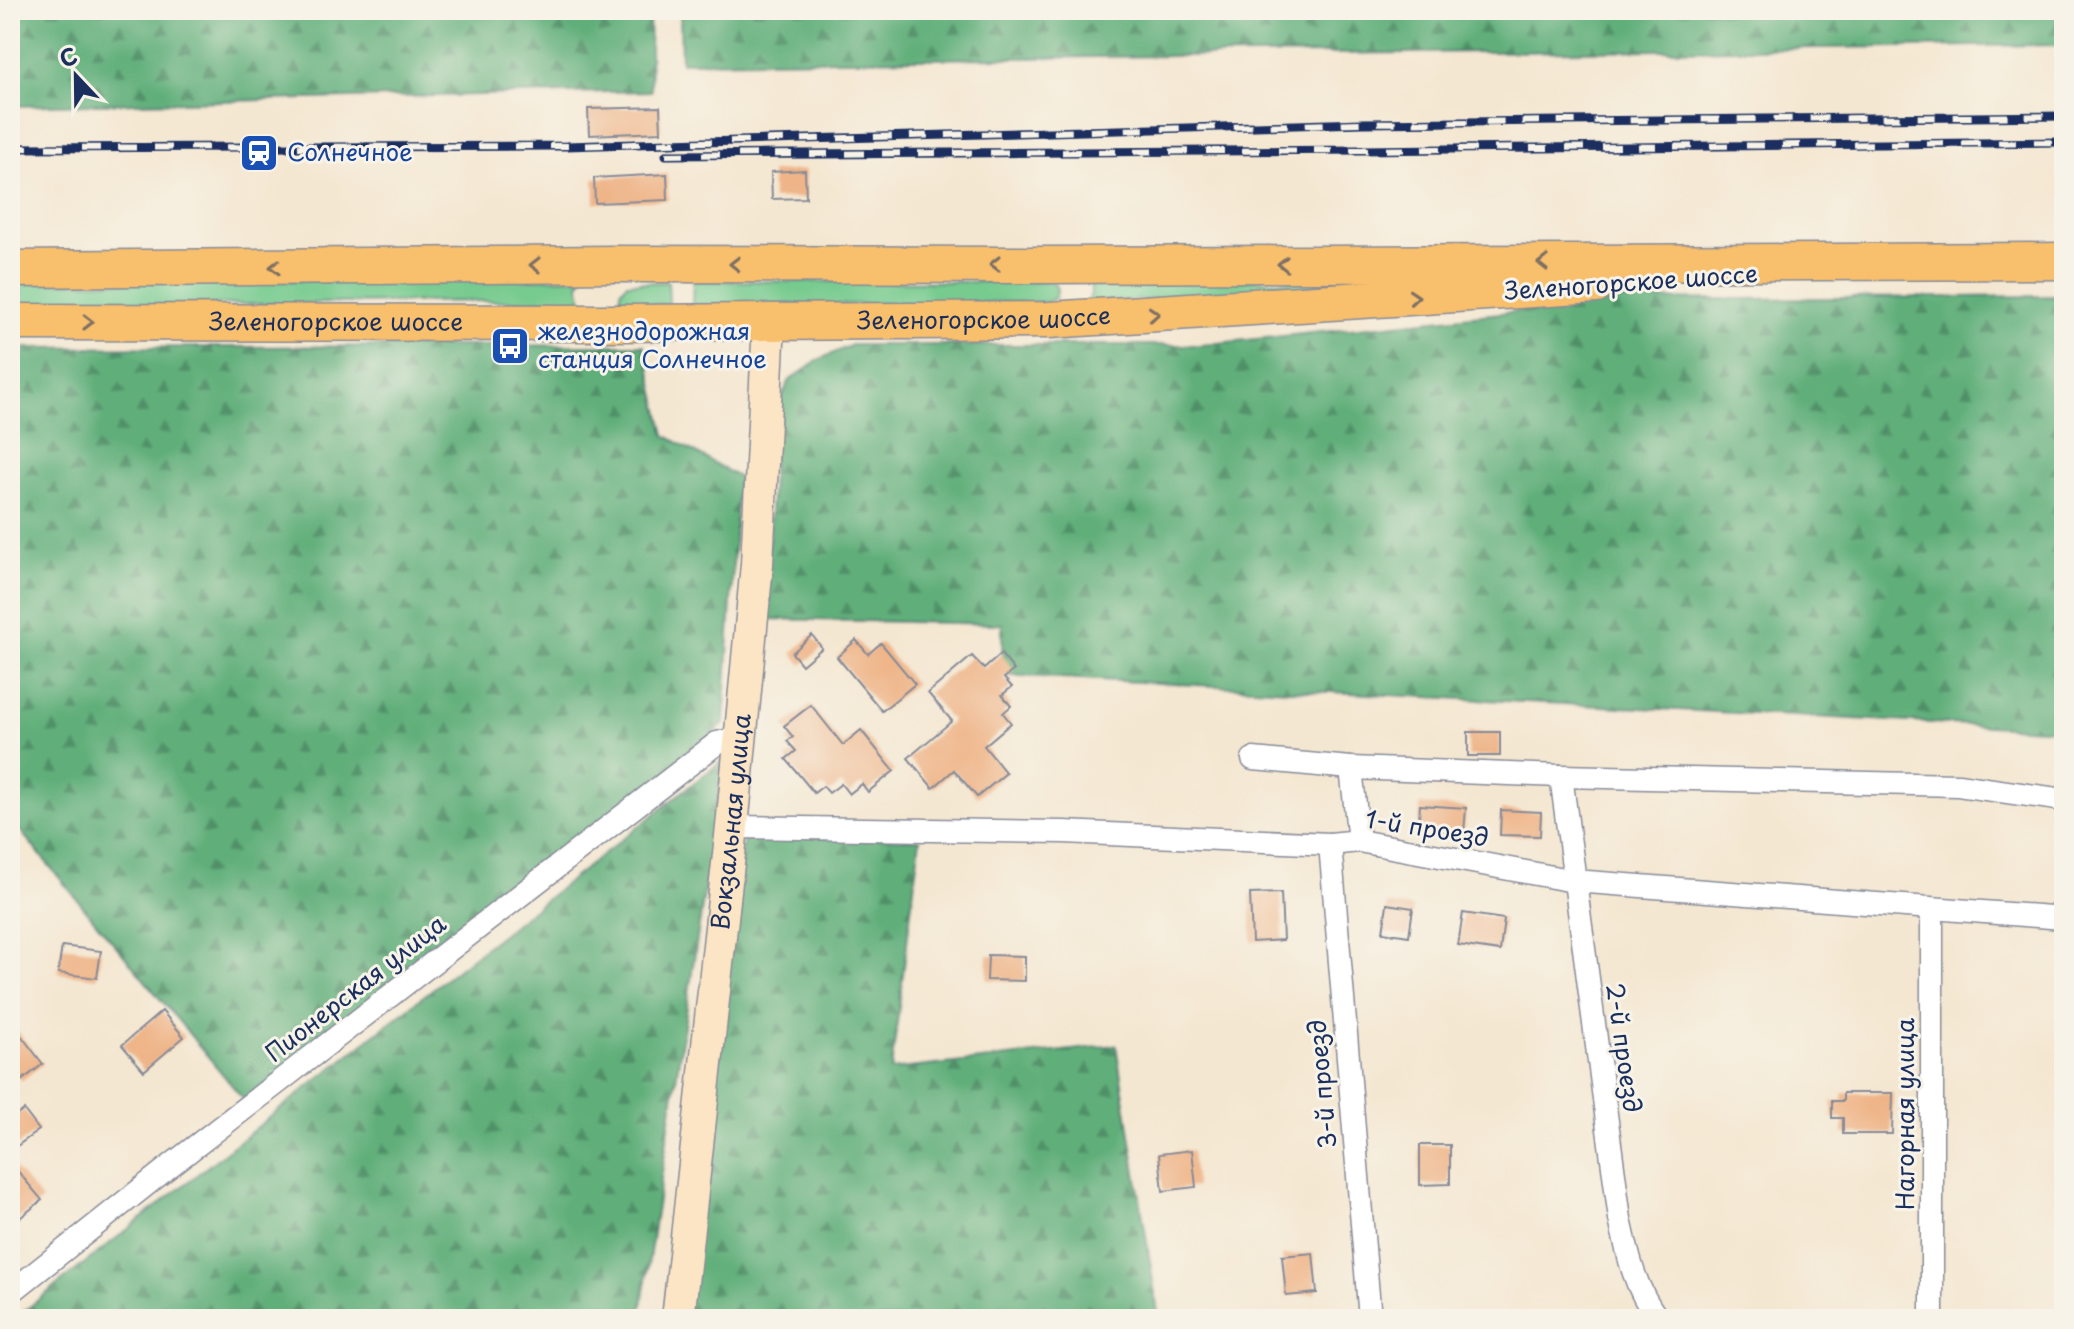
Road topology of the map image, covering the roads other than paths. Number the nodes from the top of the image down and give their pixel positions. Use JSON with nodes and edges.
{"nodes":[{"id":1,"x":2064,"y":261,"type":"edge"},
{"id":2,"x":1957,"y":262,"type":"junction"},
{"id":3,"x":613,"y":264,"type":"junction"},
{"id":4,"x":1047,"y":265,"type":"junction"},
{"id":5,"x":10,"y":269,"type":"edge"},
{"id":6,"x":1049,"y":320,"type":"junction"},
{"id":7,"x":10,"y":322,"type":"edge"},
{"id":8,"x":769,"y":322,"type":"junction"},
{"id":9,"x":614,"y":323,"type":"junction"},
{"id":10,"x":740,"y":738,"type":"junction"},
{"id":11,"x":1253,"y":759,"type":"dead end"},
{"id":12,"x":1351,"y":768,"type":"junction"},
{"id":13,"x":1561,"y":776,"type":"junction"},
{"id":14,"x":2064,"y":800,"type":"edge"},
{"id":15,"x":732,"y":827,"type":"junction"},
{"id":16,"x":1359,"y":841,"type":"junction"},
{"id":17,"x":1330,"y":844,"type":"junction"},
{"id":18,"x":1574,"y":881,"type":"junction"},
{"id":19,"x":1932,"y":909,"type":"junction"},
{"id":20,"x":2064,"y":918,"type":"edge"},
{"id":21,"x":10,"y":1293,"type":"edge"},
{"id":22,"x":678,"y":1319,"type":"edge"},
{"id":23,"x":1370,"y":1319,"type":"edge"},
{"id":24,"x":1658,"y":1319,"type":"edge"},
{"id":25,"x":1932,"y":1319,"type":"edge"}],
"edges":[{"from":1,"to":2,"type":"main road","name":"Зеленогорское шоссе"},
{"from":2,"to":4,"type":"main road","name":"Зеленогорское шоссе","one_way":true},
{"from":6,"to":2,"type":"main road","name":"Зеленогорское шоссе","one_way":true},
{"from":4,"to":3,"type":"main road","name":"Зеленогорское шоссе","one_way":true},
{"from":3,"to":5,"type":"main road","name":"Зеленогорское шоссе","one_way":true},
{"from":3,"to":9,"type":"main road"},
{"from":4,"to":6,"type":"main road"},
{"from":6,"to":8,"type":"main road","name":"Зеленогорское шоссе"},
{"from":7,"to":9,"type":"main road","name":"Зеленогорское шоссе","one_way":true},
{"from":8,"to":9,"type":"main road","name":"Зеленогорское шоссе"},
{"from":8,"to":10,"type":"street","name":"Вокзальная улица"},
{"from":10,"to":15,"type":"street","name":"Вокзальная улица"},
{"from":10,"to":21,"type":"street","name":"Пионерская улица"},
{"from":11,"to":12,"type":"street"},
{"from":12,"to":13,"type":"street"},
{"from":12,"to":16,"type":"street"},
{"from":13,"to":14,"type":"street"},
{"from":13,"to":18,"type":"street","name":"2-й проезд"},
{"from":15,"to":17,"type":"street","name":"1-й проезд"},
{"from":15,"to":22,"type":"street","name":"Вокзальная улица"},
{"from":16,"to":17,"type":"street","name":"1-й проезд"},
{"from":16,"to":18,"type":"street","name":"1-й проезд"},
{"from":17,"to":23,"type":"street","name":"3-й проезд"},
{"from":18,"to":19,"type":"street","name":"1-й проезд"},
{"from":18,"to":24,"type":"street","name":"2-й проезд"},
{"from":19,"to":20,"type":"street","name":"1-й проезд"},
{"from":19,"to":25,"type":"street","name":"Нагорная улица"}]}
